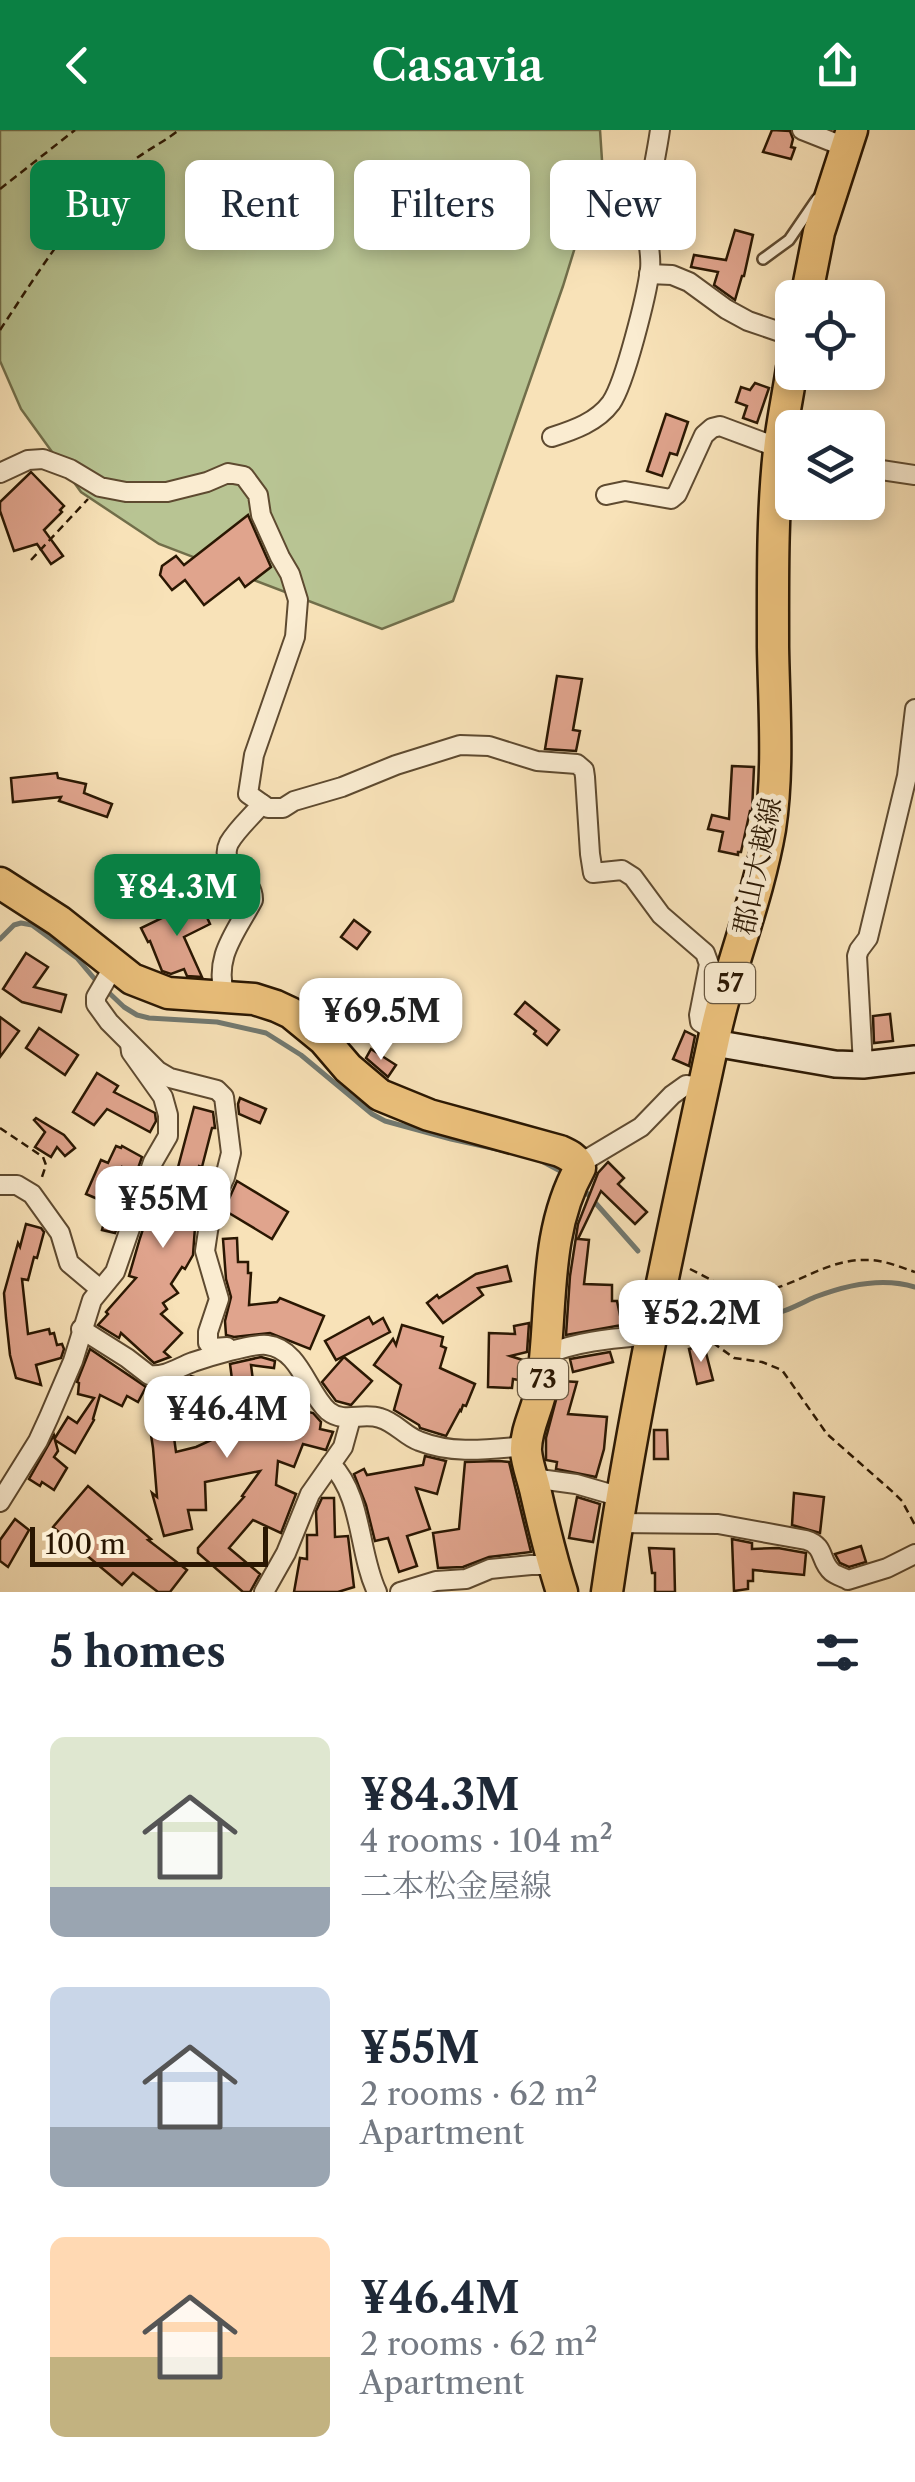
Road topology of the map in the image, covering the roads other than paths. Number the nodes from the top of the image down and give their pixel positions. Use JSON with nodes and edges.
{"nodes":[{"id":1,"x":660,"y":130,"type":"edge"},
{"id":2,"x":802,"y":130,"type":"edge"},
{"id":3,"x":849,"y":139,"type":"edge"},
{"id":4,"x":655,"y":160,"type":"edge"},
{"id":5,"x":831,"y":194,"type":"junction"},
{"id":6,"x":648,"y":250,"type":"edge"},
{"id":7,"x":762,"y":260,"type":"dead end"},
{"id":8,"x":648,"y":274,"type":"junction"},
{"id":9,"x":810,"y":280,"type":"edge"},
{"id":10,"x":775,"y":330,"type":"edge"},
{"id":11,"x":552,"y":437,"type":"dead end"},
{"id":12,"x":775,"y":447,"type":"edge"},
{"id":13,"x":885,"y":471,"type":"edge"},
{"id":14,"x":0,"y":472,"type":"edge"},
{"id":15,"x":915,"y":475,"type":"edge"},
{"id":16,"x":606,"y":495,"type":"dead end"},
{"id":17,"x":778,"y":520,"type":"edge"},
{"id":18,"x":915,"y":709,"type":"edge"},
{"id":19,"x":262,"y":804,"type":"junction"},
{"id":20,"x":0,"y":883,"type":"edge"},
{"id":21,"x":114,"y":966,"type":"junction"},
{"id":22,"x":225,"y":997,"type":"junction"},
{"id":23,"x":715,"y":1037,"type":"junction"},
{"id":24,"x":130,"y":1044,"type":"junction"},
{"id":25,"x":915,"y":1060,"type":"edge"},
{"id":26,"x":863,"y":1066,"type":"junction"},
{"id":27,"x":703,"y":1087,"type":"junction"},
{"id":28,"x":578,"y":1164,"type":"junction"},
{"id":29,"x":0,"y":1185,"type":"edge"},
{"id":30,"x":100,"y":1288,"type":"junction"},
{"id":31,"x":648,"y":1324,"type":"junction"},
{"id":32,"x":81,"y":1329,"type":"junction"},
{"id":33,"x":236,"y":1351,"type":"junction"},
{"id":34,"x":546,"y":1354,"type":"junction"},
{"id":35,"x":352,"y":1418,"type":"junction"},
{"id":36,"x":526,"y":1446,"type":"junction"},
{"id":37,"x":331,"y":1464,"type":"junction"},
{"id":38,"x":532,"y":1478,"type":"junction"},
{"id":39,"x":0,"y":1502,"type":"edge"},
{"id":40,"x":619,"y":1510,"type":"junction"},
{"id":41,"x":915,"y":1554,"type":"edge"},
{"id":42,"x":558,"y":1579,"type":"edge"},
{"id":43,"x":264,"y":1592,"type":"edge"},
{"id":44,"x":377,"y":1592,"type":"edge"},
{"id":45,"x":400,"y":1592,"type":"edge"},
{"id":46,"x":607,"y":1592,"type":"edge"}],
"edges":[{"from":1,"to":4,"type":"street"},
{"from":2,"to":3,"type":"street"},
{"from":3,"to":5,"type":"main road"},
{"from":5,"to":7,"type":"lane"},
{"from":5,"to":9,"type":"main road"},
{"from":6,"to":8,"type":"street"},
{"from":8,"to":10,"type":"street"},
{"from":8,"to":11,"type":"street"},
{"from":12,"to":16,"type":"street"},
{"from":13,"to":15,"type":"street"},
{"from":14,"to":19,"type":"street"},
{"from":17,"to":23,"type":"main road","name":"郡山大越線","number":"57"},
{"from":18,"to":26,"type":"street"},
{"from":19,"to":22,"type":"street"},
{"from":19,"to":23,"type":"street"},
{"from":20,"to":21,"type":"main road"},
{"from":21,"to":22,"type":"main road"},
{"from":21,"to":24,"type":"street"},
{"from":22,"to":28,"type":"main road"},
{"from":23,"to":26,"type":"street"},
{"from":23,"to":27,"type":"main road","name":"郡山大越線","number":"57"},
{"from":24,"to":30,"type":"street"},
{"from":24,"to":33,"type":"street"},
{"from":25,"to":26,"type":"street"},
{"from":27,"to":28,"type":"street"},
{"from":27,"to":31,"type":"main road","name":"郡山大越線","number":"57"},
{"from":28,"to":34,"type":"main road","number":"73"},
{"from":29,"to":30,"type":"street"},
{"from":30,"to":32,"type":"street"},
{"from":31,"to":34,"type":"street"},
{"from":31,"to":40,"type":"main road","name":"郡山大越線","number":"57"},
{"from":32,"to":33,"type":"street"},
{"from":32,"to":39,"type":"street"},
{"from":33,"to":35,"type":"street"},
{"from":34,"to":36,"type":"main road","number":"73"},
{"from":35,"to":36,"type":"street"},
{"from":35,"to":37,"type":"street"},
{"from":36,"to":38,"type":"main road","number":"73"},
{"from":37,"to":43,"type":"street"},
{"from":37,"to":44,"type":"street"},
{"from":38,"to":40,"type":"street"},
{"from":38,"to":42,"type":"main road","number":"73"},
{"from":40,"to":41,"type":"street"},
{"from":40,"to":46,"type":"main road","name":"郡山大越線","number":"57"},
{"from":42,"to":45,"type":"street"}]}
